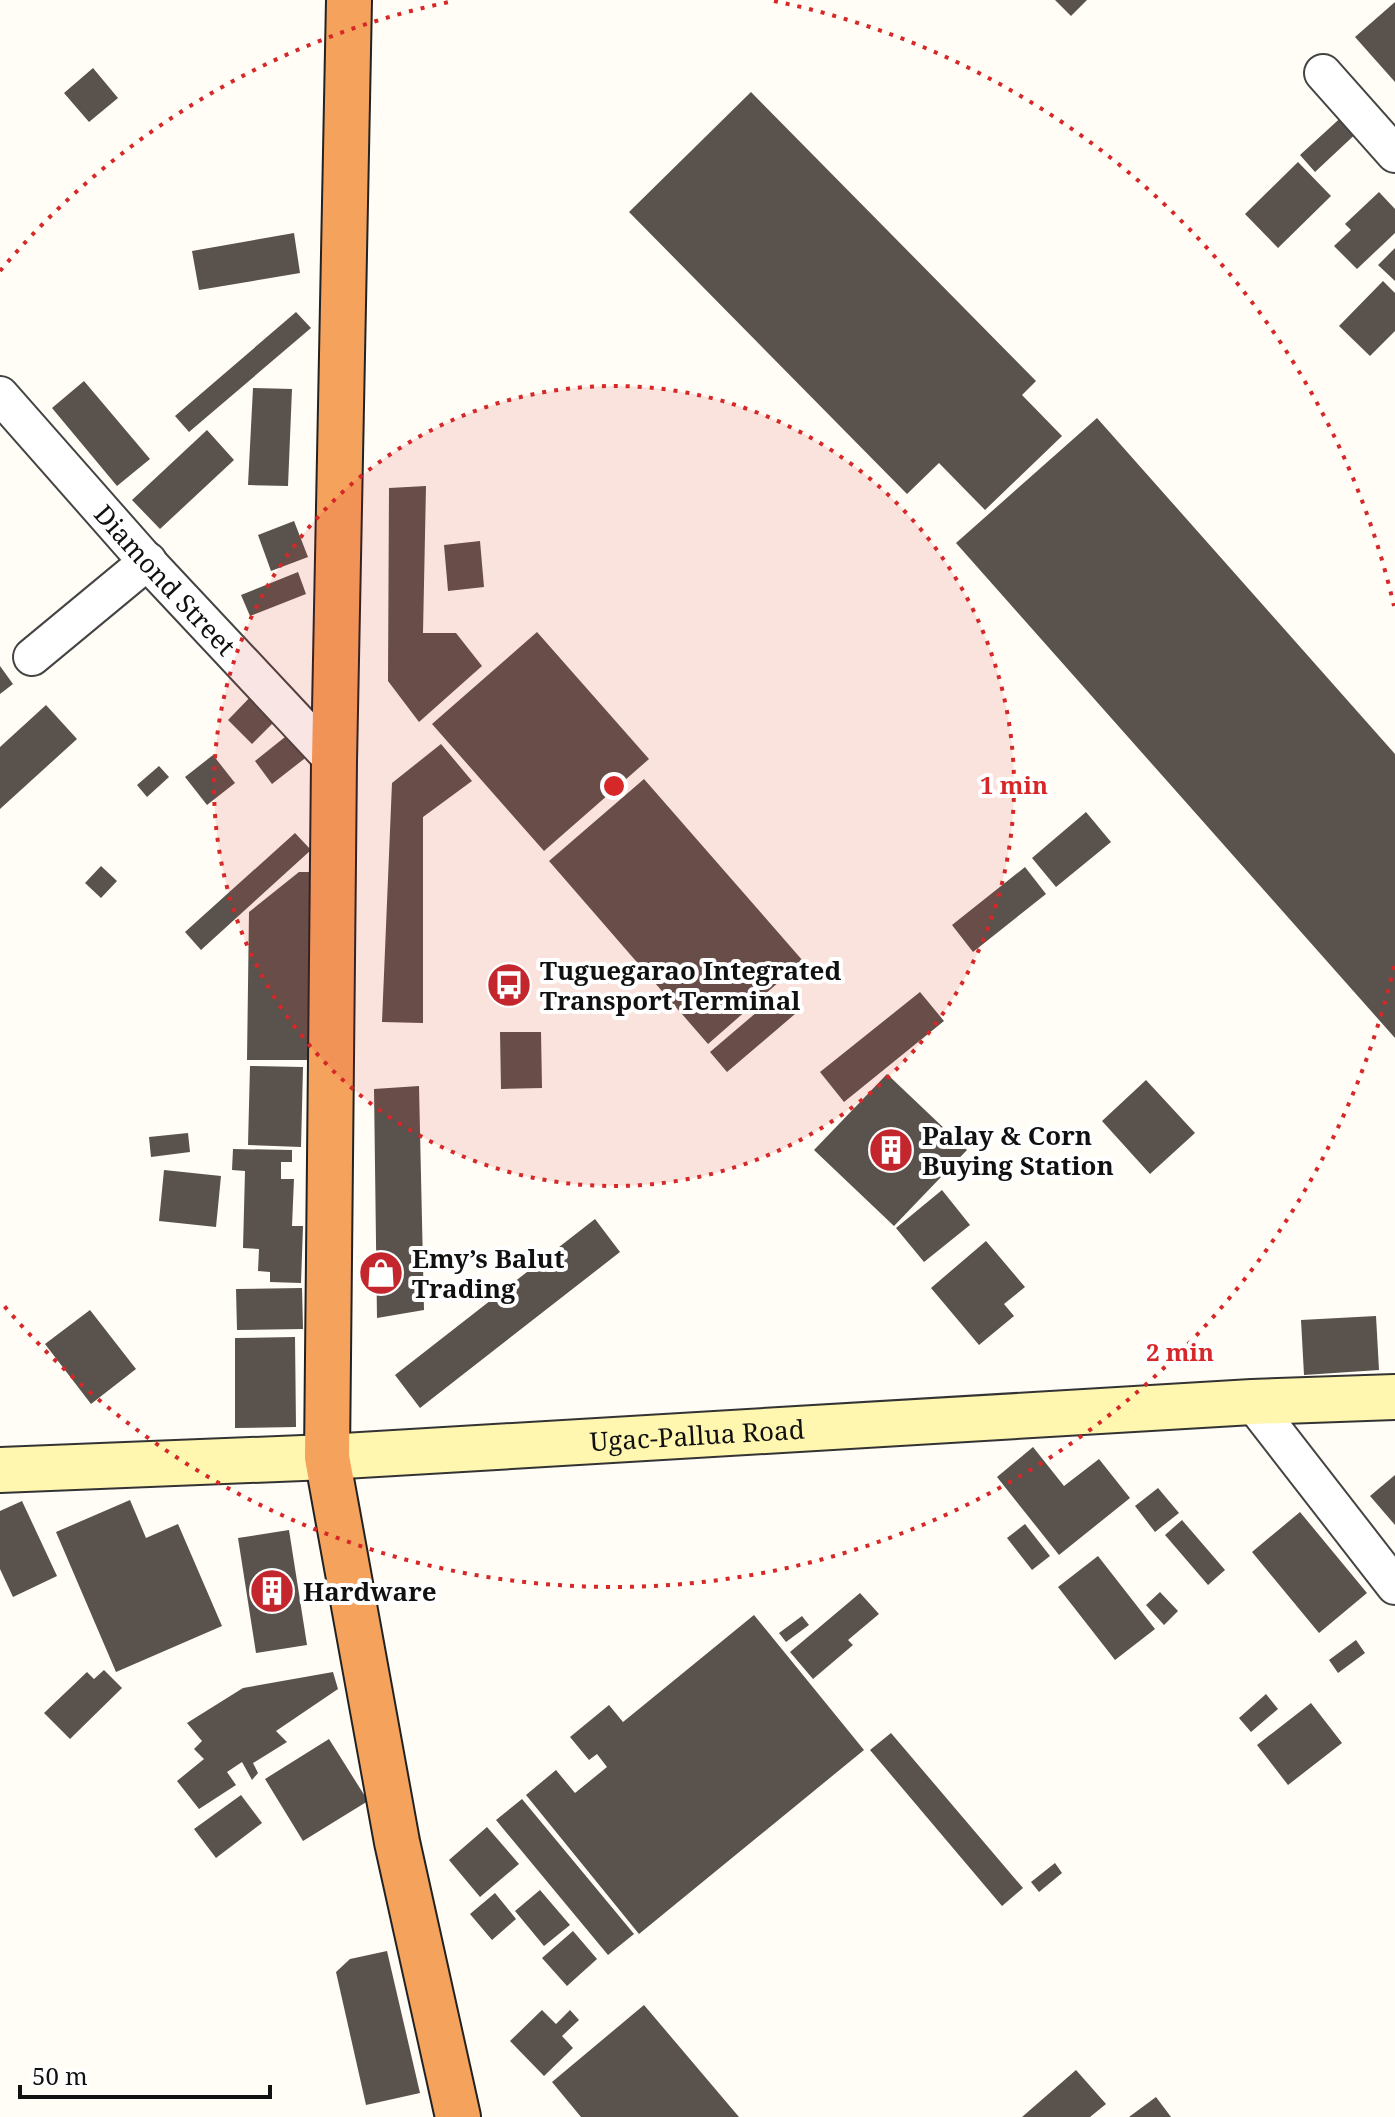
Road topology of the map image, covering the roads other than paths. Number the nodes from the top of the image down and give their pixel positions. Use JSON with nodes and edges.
{"nodes":[{"id":1,"x":349,"y":0,"type":"edge"},
{"id":2,"x":1323,"y":73,"type":"dead end"},
{"id":3,"x":1395,"y":154,"type":"edge"},
{"id":4,"x":0,"y":395,"type":"edge"},
{"id":5,"x":148,"y":561,"type":"junction"},
{"id":6,"x":32,"y":657,"type":"dead end"},
{"id":7,"x":334,"y":761,"type":"junction"},
{"id":8,"x":1395,"y":1397,"type":"edge"},
{"id":9,"x":1252,"y":1402,"type":"junction"},
{"id":10,"x":327,"y":1457,"type":"junction"},
{"id":11,"x":0,"y":1470,"type":"edge"},
{"id":12,"x":1395,"y":1586,"type":"edge"},
{"id":13,"x":458,"y":2117,"type":"edge"}],
"edges":[{"from":1,"to":7,"type":"highway"},
{"from":2,"to":3,"type":"street"},
{"from":4,"to":5,"type":"street","name":"Diamond Street"},
{"from":5,"to":6,"type":"street"},
{"from":5,"to":7,"type":"street","name":"Diamond Street"},
{"from":7,"to":10,"type":"highway"},
{"from":8,"to":9,"type":"street","name":"Ugac-Pallua Road"},
{"from":9,"to":10,"type":"street","name":"Ugac-Pallua Road"},
{"from":9,"to":12,"type":"street"},
{"from":10,"to":11,"type":"street","name":"Ugac-Pallua Road"},
{"from":10,"to":13,"type":"highway"}]}
